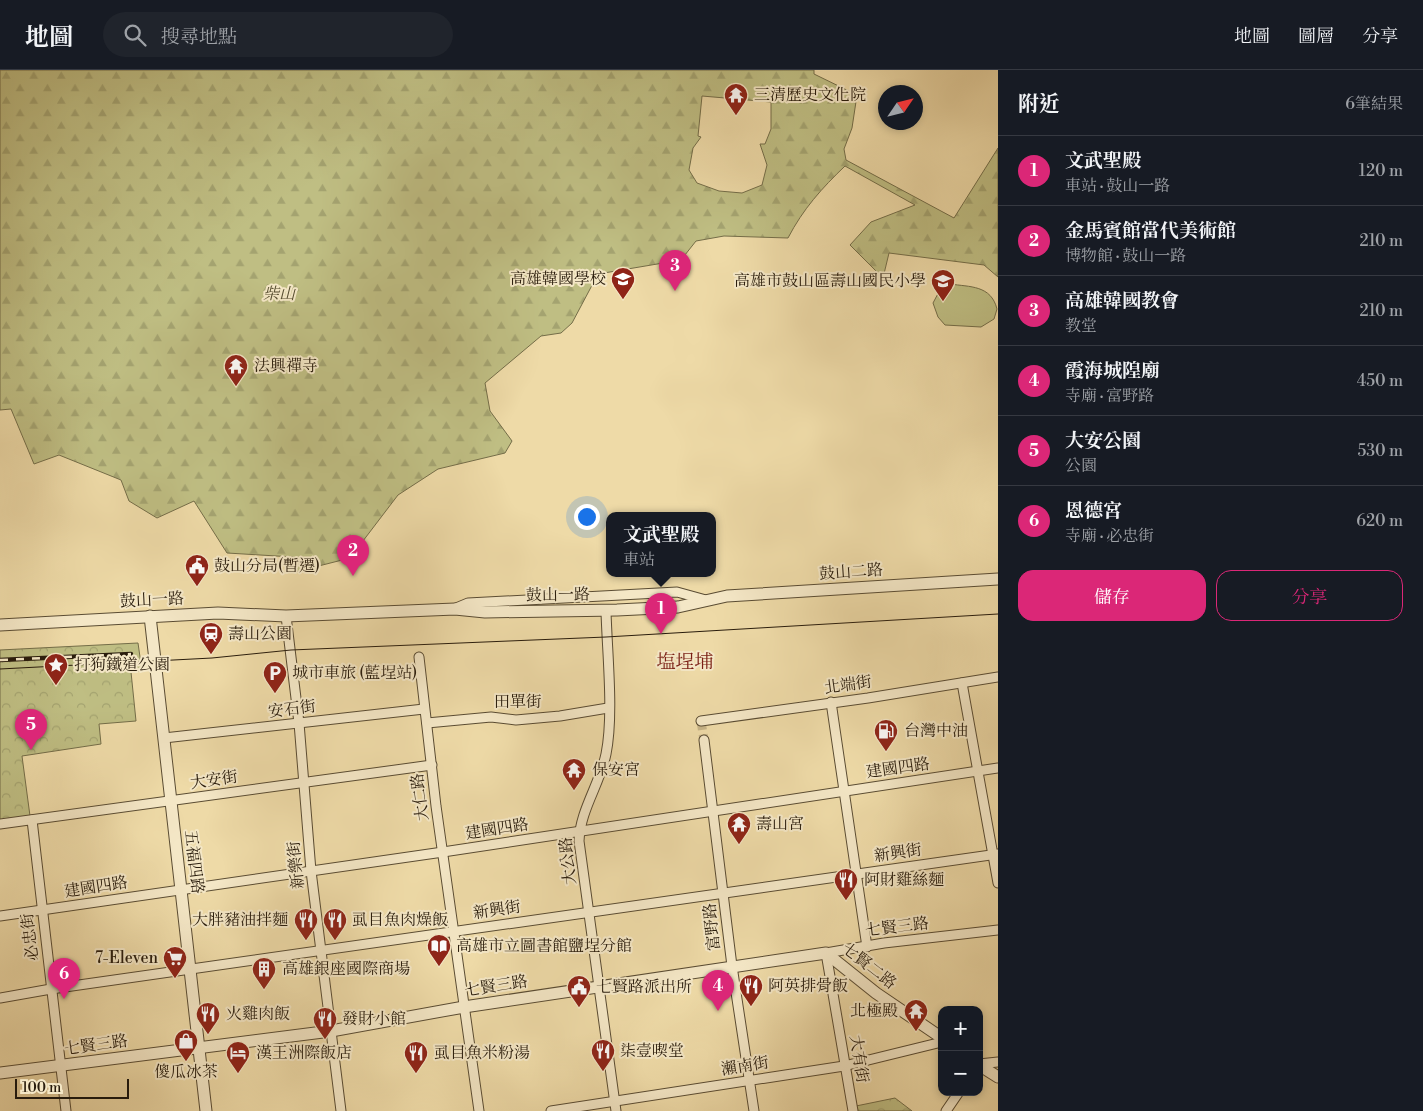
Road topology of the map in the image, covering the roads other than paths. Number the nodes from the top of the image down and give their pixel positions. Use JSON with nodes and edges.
{"nodes":[{"id":1,"x":998,"y":579,"type":"edge"},
{"id":2,"x":706,"y":600,"type":"junction"},
{"id":3,"x":455,"y":609,"type":"junction"},
{"id":4,"x":606,"y":611,"type":"junction"},
{"id":5,"x":150,"y":616,"type":"junction"},
{"id":6,"x":286,"y":616,"type":"junction"},
{"id":7,"x":0,"y":625,"type":"edge"},
{"id":8,"x":419,"y":656,"type":"dead end"},
{"id":9,"x":998,"y":677,"type":"edge"},
{"id":10,"x":962,"y":683,"type":"junction"},
{"id":11,"x":831,"y":702,"type":"junction"},
{"id":12,"x":608,"y":708,"type":"junction"},
{"id":13,"x":424,"y":709,"type":"junction"},
{"id":14,"x":702,"y":721,"type":"dead end"},
{"id":15,"x":299,"y":723,"type":"junction"},
{"id":16,"x":426,"y":723,"type":"junction"},
{"id":17,"x":164,"y":738,"type":"junction"},
{"id":18,"x":704,"y":740,"type":"tunnel mouth"},
{"id":19,"x":432,"y":765,"type":"junction"},
{"id":20,"x":998,"y":768,"type":"edge"},
{"id":21,"x":978,"y":772,"type":"junction"},
{"id":22,"x":304,"y":782,"type":"junction"},
{"id":23,"x":843,"y":792,"type":"junction"},
{"id":24,"x":170,"y":801,"type":"junction"},
{"id":25,"x":712,"y":810,"type":"junction"},
{"id":26,"x":32,"y":820,"type":"junction"},
{"id":27,"x":0,"y":824,"type":"edge"},
{"id":28,"x":579,"y":831,"type":"junction"},
{"id":29,"x":443,"y":852,"type":"junction"},
{"id":30,"x":996,"y":854,"type":"edge"},
{"id":31,"x":311,"y":871,"type":"junction"},
{"id":32,"x":856,"y":874,"type":"junction"},
{"id":33,"x":998,"y":883,"type":"edge"},
{"id":34,"x":182,"y":889,"type":"junction"},
{"id":35,"x":724,"y":893,"type":"junction"},
{"id":36,"x":42,"y":911,"type":"junction"},
{"id":37,"x":589,"y":912,"type":"junction"},
{"id":38,"x":0,"y":916,"type":"edge"},
{"id":39,"x":998,"y":930,"type":"edge"},
{"id":40,"x":454,"y":931,"type":"junction"},
{"id":41,"x":867,"y":947,"type":"junction"},
{"id":42,"x":321,"y":950,"type":"junction"},
{"id":43,"x":826,"y":953,"type":"junction"},
{"id":44,"x":732,"y":966,"type":"junction"},
{"id":45,"x":190,"y":969,"type":"junction"},
{"id":46,"x":599,"y":986,"type":"junction"},
{"id":47,"x":52,"y":989,"type":"junction"},
{"id":48,"x":0,"y":998,"type":"edge"},
{"id":49,"x":464,"y":1007,"type":"junction"},
{"id":50,"x":331,"y":1030,"type":"junction"},
{"id":51,"x":938,"y":1035,"type":"edge"},
{"id":52,"x":938,"y":1043,"type":"edge"},
{"id":53,"x":198,"y":1047,"type":"junction"},
{"id":54,"x":998,"y":1062,"type":"edge"},
{"id":55,"x":983,"y":1064,"type":"edge"},
{"id":56,"x":60,"y":1066,"type":"junction"},
{"id":57,"x":844,"y":1066,"type":"junction"},
{"id":58,"x":983,"y":1067,"type":"edge"},
{"id":59,"x":0,"y":1073,"type":"edge"},
{"id":60,"x":998,"y":1077,"type":"edge"},
{"id":61,"x":750,"y":1080,"type":"junction"},
{"id":62,"x":956,"y":1096,"type":"edge"},
{"id":63,"x":616,"y":1101,"type":"junction"},
{"id":64,"x":66,"y":1111,"type":"edge"},
{"id":65,"x":206,"y":1111,"type":"edge"},
{"id":66,"x":341,"y":1111,"type":"edge"},
{"id":67,"x":479,"y":1111,"type":"edge"},
{"id":68,"x":551,"y":1111,"type":"edge"},
{"id":69,"x":616,"y":1111,"type":"edge"},
{"id":70,"x":754,"y":1111,"type":"edge"},
{"id":71,"x":852,"y":1111,"type":"edge"},
{"id":72,"x":946,"y":1111,"type":"edge"}],
"edges":[{"from":1,"to":2,"type":"street","name":"鼓山二路"},
{"from":2,"to":3,"type":"street","name":"鼓山一路"},
{"from":2,"to":4,"type":"street","name":"鼓山一路"},
{"from":3,"to":4,"type":"street","name":"鼓山一路"},
{"from":3,"to":6,"type":"street","name":"鼓山一路"},
{"from":4,"to":12,"type":"street","name":"大公路"},
{"from":5,"to":6,"type":"street","name":"鼓山一路"},
{"from":5,"to":7,"type":"street","name":"鼓山一路"},
{"from":5,"to":17,"type":"street","name":"五福四路"},
{"from":6,"to":15,"type":"street","name":"新樂街"},
{"from":8,"to":13,"type":"street","name":"大仁路"},
{"from":9,"to":10,"type":"street","name":"北端街"},
{"from":10,"to":11,"type":"street","name":"北端街"},
{"from":10,"to":21,"type":"street"},
{"from":11,"to":14,"type":"street","name":"北端街"},
{"from":11,"to":23,"type":"street"},
{"from":12,"to":16,"type":"street","name":"田單街"},
{"from":12,"to":28,"type":"street","name":"大公路"},
{"from":13,"to":15,"type":"street","name":"安石街"},
{"from":13,"to":16,"type":"street","name":"大仁路"},
{"from":15,"to":17,"type":"street","name":"安石街"},
{"from":15,"to":22,"type":"street","name":"新樂街"},
{"from":16,"to":19,"type":"street","name":"大仁路"},
{"from":17,"to":24,"type":"street","name":"五福四路"},
{"from":18,"to":25,"type":"street","name":"富野路"},
{"from":19,"to":22,"type":"street","name":"大安街"},
{"from":19,"to":29,"type":"street","name":"大仁路"},
{"from":20,"to":21,"type":"street","name":"建國四路"},
{"from":21,"to":23,"type":"street","name":"建國四路"},
{"from":21,"to":30,"type":"street"},
{"from":22,"to":24,"type":"street","name":"大安街"},
{"from":22,"to":31,"type":"street","name":"新樂街"},
{"from":23,"to":25,"type":"street","name":"建國四路"},
{"from":23,"to":32,"type":"street"},
{"from":24,"to":26,"type":"street","name":"大安街"},
{"from":24,"to":34,"type":"street","name":"五福四路"},
{"from":25,"to":28,"type":"street","name":"建國四路"},
{"from":25,"to":35,"type":"street","name":"富野路"},
{"from":26,"to":27,"type":"street","name":"大安街"},
{"from":26,"to":36,"type":"street","name":"必忠街"},
{"from":28,"to":29,"type":"street","name":"建國四路"},
{"from":28,"to":37,"type":"street","name":"大公路"},
{"from":29,"to":31,"type":"street","name":"建國四路"},
{"from":29,"to":40,"type":"street","name":"大仁路"},
{"from":30,"to":32,"type":"street","name":"新興街"},
{"from":30,"to":33,"type":"street"},
{"from":31,"to":34,"type":"street","name":"建國四路"},
{"from":31,"to":42,"type":"street","name":"新樂街"},
{"from":32,"to":35,"type":"street","name":"新興街"},
{"from":32,"to":41,"type":"street"},
{"from":34,"to":36,"type":"street","name":"建國四路"},
{"from":34,"to":45,"type":"street","name":"五福四路"},
{"from":35,"to":37,"type":"street","name":"新興街"},
{"from":35,"to":44,"type":"street","name":"富野路"},
{"from":36,"to":38,"type":"street","name":"建國四路"},
{"from":36,"to":47,"type":"street","name":"必忠街"},
{"from":37,"to":40,"type":"street","name":"新興街"},
{"from":37,"to":46,"type":"street","name":"大公路"},
{"from":39,"to":41,"type":"street","name":"七賢三路"},
{"from":40,"to":42,"type":"street","name":"新興街"},
{"from":40,"to":49,"type":"street","name":"大仁路"},
{"from":41,"to":43,"type":"street","name":"七賢三路"},
{"from":42,"to":45,"type":"street","name":"新興街"},
{"from":42,"to":50,"type":"street","name":"新樂街"},
{"from":43,"to":44,"type":"street","name":"七賢三路"},
{"from":43,"to":51,"type":"street","name":"七賢二路"},
{"from":43,"to":57,"type":"street","name":"大有街"},
{"from":44,"to":46,"type":"street","name":"七賢三路"},
{"from":44,"to":61,"type":"street","name":"富野路"},
{"from":45,"to":47,"type":"street","name":"新興街"},
{"from":45,"to":53,"type":"street","name":"五福四路"},
{"from":46,"to":49,"type":"street","name":"七賢三路"},
{"from":46,"to":63,"type":"street","name":"大公路"},
{"from":47,"to":48,"type":"street","name":"新興街"},
{"from":47,"to":56,"type":"street","name":"必忠街"},
{"from":49,"to":50,"type":"street","name":"七賢三路"},
{"from":49,"to":67,"type":"street","name":"大仁路"},
{"from":50,"to":53,"type":"street","name":"七賢三路"},
{"from":50,"to":66,"type":"street","name":"新樂街"},
{"from":52,"to":57,"type":"street","name":"瀨南街"},
{"from":53,"to":56,"type":"street","name":"七賢三路"},
{"from":53,"to":65,"type":"street","name":"五福四路"},
{"from":54,"to":55,"type":"street"},
{"from":56,"to":59,"type":"street","name":"七賢三路"},
{"from":56,"to":64,"type":"street","name":"必忠街"},
{"from":57,"to":61,"type":"street","name":"瀨南街"},
{"from":57,"to":71,"type":"street","name":"大有街"},
{"from":58,"to":60,"type":"street"},
{"from":61,"to":63,"type":"street","name":"瀨南街"},
{"from":61,"to":70,"type":"street","name":"富野路"},
{"from":62,"to":72,"type":"street"},
{"from":63,"to":68,"type":"street","name":"瀨南街"},
{"from":63,"to":69,"type":"street","name":"大公路"}]}
